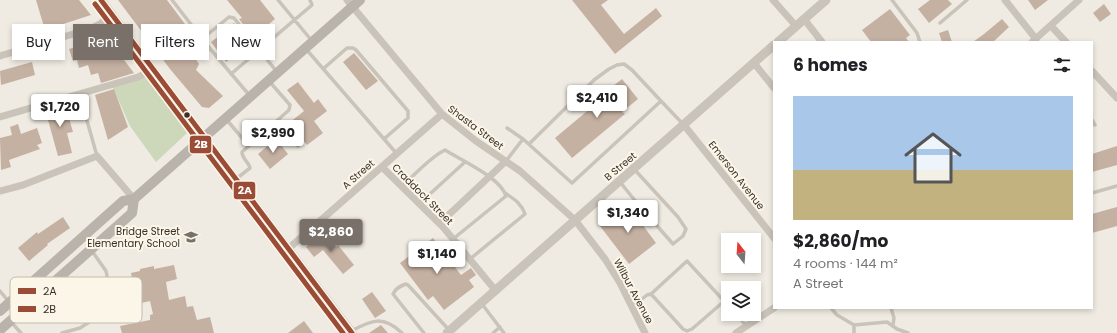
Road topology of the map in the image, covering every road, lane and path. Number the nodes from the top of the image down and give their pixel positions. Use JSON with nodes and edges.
{"nodes":[{"id":1,"x":101,"y":0,"type":"edge"},
{"id":2,"x":172,"y":0,"type":"edge"},
{"id":3,"x":278,"y":0,"type":"edge"},
{"id":4,"x":310,"y":0,"type":"edge"},
{"id":5,"x":773,"y":0,"type":"edge"},
{"id":6,"x":826,"y":0,"type":"edge"},
{"id":7,"x":892,"y":0,"type":"edge"},
{"id":8,"x":966,"y":0,"type":"edge"},
{"id":9,"x":1005,"y":0,"type":"edge"},
{"id":10,"x":1079,"y":0,"type":"edge"},
{"id":11,"x":353,"y":2,"type":"edge"},
{"id":12,"x":112,"y":14,"type":"junction"},
{"id":13,"x":804,"y":19,"type":"junction"},
{"id":14,"x":295,"y":20,"type":"junction"},
{"id":15,"x":940,"y":23,"type":"dead end"},
{"id":16,"x":190,"y":24,"type":"edge"},
{"id":17,"x":220,"y":24,"type":"edge"},
{"id":18,"x":239,"y":24,"type":"edge"},
{"id":19,"x":796,"y":26,"type":"junction"},
{"id":20,"x":1051,"y":26,"type":"junction"},
{"id":21,"x":217,"y":27,"type":"edge"},
{"id":22,"x":209,"y":33,"type":"edge"},
{"id":23,"x":275,"y":37,"type":"edge"},
{"id":24,"x":1034,"y":40,"type":"edge"},
{"id":25,"x":779,"y":41,"type":"edge"},
{"id":26,"x":821,"y":41,"type":"edge"},
{"id":27,"x":920,"y":41,"type":"edge"},
{"id":28,"x":1065,"y":41,"type":"edge"},
{"id":29,"x":309,"y":45,"type":"junction"},
{"id":30,"x":773,"y":46,"type":"edge"},
{"id":31,"x":209,"y":47,"type":"edge"},
{"id":32,"x":0,"y":56,"type":"edge"},
{"id":33,"x":248,"y":60,"type":"edge"},
{"id":34,"x":268,"y":60,"type":"edge"},
{"id":35,"x":754,"y":63,"type":"junction"},
{"id":36,"x":153,"y":69,"type":"junction"},
{"id":37,"x":323,"y":69,"type":"junction"},
{"id":38,"x":278,"y":72,"type":"junction"},
{"id":39,"x":1093,"y":72,"type":"edge"},
{"id":40,"x":231,"y":74,"type":"junction"},
{"id":41,"x":269,"y":80,"type":"junction"},
{"id":42,"x":773,"y":87,"type":"edge"},
{"id":43,"x":250,"y":97,"type":"junction"},
{"id":44,"x":1117,"y":98,"type":"edge"},
{"id":45,"x":661,"y":101,"type":"junction"},
{"id":46,"x":84,"y":110,"type":"dead end"},
{"id":47,"x":442,"y":114,"type":"junction"},
{"id":48,"x":0,"y":117,"type":"edge"},
{"id":49,"x":226,"y":119,"type":"junction"},
{"id":50,"x":277,"y":121,"type":"junction"},
{"id":51,"x":1093,"y":122,"type":"edge"},
{"id":52,"x":684,"y":125,"type":"junction"},
{"id":53,"x":1095,"y":125,"type":"dead end"},
{"id":54,"x":507,"y":128,"type":"dead end"},
{"id":55,"x":204,"y":138,"type":"junction"},
{"id":56,"x":384,"y":139,"type":"junction"},
{"id":57,"x":523,"y":140,"type":"junction"},
{"id":58,"x":529,"y":144,"type":"junction"},
{"id":59,"x":249,"y":146,"type":"junction"},
{"id":60,"x":298,"y":146,"type":"dead end"},
{"id":61,"x":397,"y":154,"type":"junction"},
{"id":62,"x":97,"y":156,"type":"junction"},
{"id":63,"x":506,"y":161,"type":"junction"},
{"id":64,"x":465,"y":162,"type":"junction"},
{"id":65,"x":382,"y":167,"type":"junction"},
{"id":66,"x":634,"y":169,"type":"junction"},
{"id":67,"x":490,"y":176,"type":"junction"},
{"id":68,"x":236,"y":180,"type":"junction"},
{"id":69,"x":620,"y":181,"type":"junction"},
{"id":70,"x":402,"y":186,"type":"junction"},
{"id":71,"x":1117,"y":186,"type":"edge"},
{"id":72,"x":0,"y":190,"type":"edge"},
{"id":73,"x":505,"y":193,"type":"junction"},
{"id":74,"x":1093,"y":193,"type":"edge"},
{"id":75,"x":134,"y":199,"type":"junction"},
{"id":76,"x":420,"y":204,"type":"junction"},
{"id":77,"x":575,"y":220,"type":"junction"},
{"id":78,"x":440,"y":223,"type":"junction"},
{"id":79,"x":773,"y":237,"type":"edge"},
{"id":80,"x":454,"y":239,"type":"junction"},
{"id":81,"x":288,"y":249,"type":"junction"},
{"id":82,"x":90,"y":250,"type":"junction"},
{"id":83,"x":470,"y":259,"type":"junction"},
{"id":84,"x":38,"y":277,"type":"edge"},
{"id":85,"x":60,"y":277,"type":"edge"},
{"id":86,"x":107,"y":277,"type":"edge"},
{"id":87,"x":0,"y":291,"type":"edge"},
{"id":88,"x":496,"y":291,"type":"junction"},
{"id":89,"x":651,"y":294,"type":"junction"},
{"id":90,"x":721,"y":298,"type":"edge"},
{"id":91,"x":9,"y":303,"type":"joint"},
{"id":92,"x":482,"y":303,"type":"junction"},
{"id":93,"x":721,"y":303,"type":"edge"},
{"id":94,"x":632,"y":307,"type":"junction"},
{"id":95,"x":773,"y":309,"type":"edge"},
{"id":96,"x":832,"y":309,"type":"edge"},
{"id":97,"x":891,"y":309,"type":"edge"},
{"id":98,"x":0,"y":311,"type":"edge"},
{"id":99,"x":742,"y":321,"type":"edge"},
{"id":100,"x":10,"y":322,"type":"edge"},
{"id":101,"x":13,"y":323,"type":"edge"},
{"id":102,"x":88,"y":323,"type":"edge"},
{"id":103,"x":854,"y":325,"type":"junction"},
{"id":104,"x":893,"y":325,"type":"junction"},
{"id":105,"x":500,"y":327,"type":"junction"},
{"id":106,"x":747,"y":327,"type":"junction"},
{"id":107,"x":0,"y":330,"type":"edge"},
{"id":108,"x":897,"y":331,"type":"edge"},
{"id":109,"x":351,"y":332,"type":"edge"},
{"id":110,"x":448,"y":332,"type":"edge"},
{"id":111,"x":21,"y":333,"type":"edge"},
{"id":112,"x":62,"y":333,"type":"edge"},
{"id":113,"x":402,"y":333,"type":"edge"},
{"id":114,"x":424,"y":333,"type":"edge"},
{"id":115,"x":493,"y":333,"type":"edge"},
{"id":116,"x":504,"y":333,"type":"edge"},
{"id":117,"x":645,"y":333,"type":"edge"},
{"id":118,"x":736,"y":333,"type":"edge"},
{"id":119,"x":854,"y":333,"type":"edge"},
{"id":120,"x":908,"y":333,"type":"edge"}],
"edges":[{"from":1,"to":12,"type":"street"},
{"from":2,"to":16,"type":"lane"},
{"from":3,"to":14,"type":"lane"},
{"from":4,"to":14,"type":"lane"},
{"from":5,"to":19,"type":"street"},
{"from":6,"to":13,"type":"street"},
{"from":7,"to":27,"type":"lane"},
{"from":8,"to":15,"type":"lane"},
{"from":9,"to":24,"type":"street"},
{"from":10,"to":20,"type":"street"},
{"from":11,"to":29,"type":"main road"},
{"from":11,"to":47,"type":"street","name":"Shasta Street"},
{"from":12,"to":32,"type":"street"},
{"from":12,"to":36,"type":"street"},
{"from":13,"to":19,"type":"street"},
{"from":13,"to":26,"type":"street"},
{"from":14,"to":23,"type":"lane"},
{"from":14,"to":29,"type":"lane"},
{"from":17,"to":18,"type":"lane"},
{"from":19,"to":25,"type":"street"},
{"from":20,"to":24,"type":"street"},
{"from":20,"to":28,"type":"street"},
{"from":21,"to":22,"type":"lane"},
{"from":29,"to":37,"type":"lane"},
{"from":29,"to":38,"type":"main road"},
{"from":30,"to":35,"type":"street","name":"B Street"},
{"from":31,"to":40,"type":"lane"},
{"from":33,"to":40,"type":"lane"},
{"from":34,"to":38,"type":"lane"},
{"from":35,"to":42,"type":"street"},
{"from":35,"to":52,"type":"street","name":"B Street"},
{"from":36,"to":48,"type":"street"},
{"from":36,"to":55,"type":"street"},
{"from":37,"to":56,"type":"lane"},
{"from":37,"to":56,"type":"lane"},
{"from":38,"to":41,"type":"main road"},
{"from":39,"to":44,"type":"street"},
{"from":40,"to":43,"type":"lane"},
{"from":41,"to":43,"type":"main road"},
{"from":41,"to":50,"type":"lane"},
{"from":43,"to":49,"type":"main road"},
{"from":45,"to":52,"type":"lane"},
{"from":45,"to":58,"type":"lane"},
{"from":45,"to":58,"type":"lane"},
{"from":46,"to":62,"type":"lane"},
{"from":47,"to":61,"type":"street","name":"A Street"},
{"from":47,"to":63,"type":"street","name":"Shasta Street"},
{"from":49,"to":55,"type":"main road"},
{"from":49,"to":59,"type":"lane"},
{"from":50,"to":59,"type":"lane"},
{"from":50,"to":60,"type":"lane"},
{"from":51,"to":53,"type":"lane"},
{"from":52,"to":66,"type":"street","name":"B Street"},
{"from":52,"to":79,"type":"street","name":"Emerson Avenue"},
{"from":54,"to":57,"type":"lane"},
{"from":55,"to":68,"type":"street"},
{"from":55,"to":75,"type":"main road"},
{"from":56,"to":61,"type":"lane"},
{"from":57,"to":58,"type":"lane"},
{"from":57,"to":63,"type":"lane"},
{"from":59,"to":68,"type":"lane"},
{"from":61,"to":65,"type":"street","name":"A Street"},
{"from":62,"to":72,"type":"street"},
{"from":62,"to":75,"type":"street"},
{"from":63,"to":67,"type":"street"},
{"from":63,"to":77,"type":"street","name":"Shasta Street"},
{"from":64,"to":67,"type":"lane"},
{"from":64,"to":70,"type":"lane"},
{"from":64,"to":76,"type":"lane"},
{"from":65,"to":70,"type":"street","name":"Craddock Street"},
{"from":65,"to":81,"type":"street","name":"A Street"},
{"from":66,"to":69,"type":"street","name":"B Street"},
{"from":66,"to":69,"type":"lane"},
{"from":67,"to":73,"type":"lane"},
{"from":67,"to":78,"type":"street"},
{"from":68,"to":81,"type":"street"},
{"from":69,"to":77,"type":"street","name":"B Street"},
{"from":70,"to":76,"type":"street","name":"Craddock Street"},
{"from":71,"to":74,"type":"lane"},
{"from":73,"to":80,"type":"lane"},
{"from":73,"to":83,"type":"lane"},
{"from":75,"to":82,"type":"main road"},
{"from":75,"to":84,"type":"main road"},
{"from":76,"to":78,"type":"street","name":"Craddock Street"},
{"from":77,"to":88,"type":"street","name":"B Street"},
{"from":77,"to":94,"type":"street","name":"Wilbur Avenue"},
{"from":78,"to":80,"type":"street","name":"Craddock Street"},
{"from":80,"to":83,"type":"street","name":"Craddock Street"},
{"from":81,"to":109,"type":"street"},
{"from":82,"to":85,"type":"main road"},
{"from":82,"to":86,"type":"lane"},
{"from":83,"to":88,"type":"street","name":"Craddock Street"},
{"from":87,"to":91,"type":"lane"},
{"from":88,"to":92,"type":"street","name":"B Street"},
{"from":89,"to":90,"type":"lane"},
{"from":89,"to":93,"type":"lane"},
{"from":89,"to":94,"type":"lane"},
{"from":91,"to":98,"type":"main road"},
{"from":92,"to":105,"type":"lane"},
{"from":92,"to":110,"type":"street","name":"B Street"},
{"from":94,"to":117,"type":"street","name":"Wilbur Avenue"},
{"from":95,"to":106,"type":"street"},
{"from":96,"to":103,"type":"lane"},
{"from":97,"to":104,"type":"lane"},
{"from":99,"to":106,"type":"lane"},
{"from":100,"to":107,"type":"main road"},
{"from":101,"to":111,"type":"lane"},
{"from":102,"to":112,"type":"lane"},
{"from":103,"to":104,"type":"lane"},
{"from":103,"to":119,"type":"lane"},
{"from":104,"to":108,"type":"lane"},
{"from":105,"to":115,"type":"lane"},
{"from":105,"to":116,"type":"lane"},
{"from":106,"to":118,"type":"street"},
{"from":108,"to":120,"type":"lane"},
{"from":109,"to":113,"type":"lane"},
{"from":110,"to":114,"type":"lane"}]}
